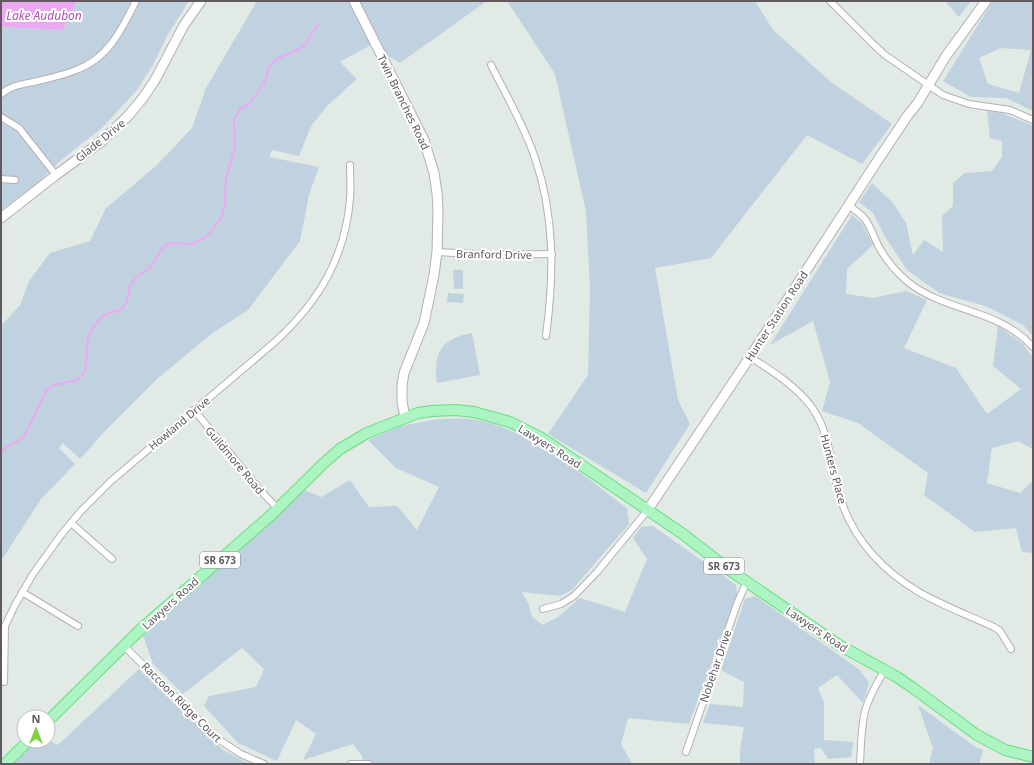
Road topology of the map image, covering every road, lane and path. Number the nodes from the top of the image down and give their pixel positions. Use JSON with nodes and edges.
{"nodes":[{"id":1,"x":136,"y":1,"type":"edge"},
{"id":2,"x":201,"y":1,"type":"edge"},
{"id":3,"x":354,"y":1,"type":"edge"},
{"id":4,"x":830,"y":1,"type":"edge"},
{"id":5,"x":986,"y":1,"type":"edge"},
{"id":6,"x":491,"y":64,"type":"dead end"},
{"id":7,"x":929,"y":85,"type":"junction"},
{"id":8,"x":1,"y":94,"type":"edge"},
{"id":9,"x":1,"y":117,"type":"edge"},
{"id":10,"x":1033,"y":120,"type":"edge"},
{"id":11,"x":350,"y":165,"type":"dead end"},
{"id":12,"x":56,"y":175,"type":"junction"},
{"id":13,"x":1,"y":179,"type":"edge"},
{"id":14,"x":15,"y":180,"type":"dead end"},
{"id":15,"x":849,"y":206,"type":"junction"},
{"id":16,"x":1,"y":218,"type":"edge"},
{"id":17,"x":437,"y":252,"type":"junction"},
{"id":18,"x":552,"y":254,"type":"junction"},
{"id":19,"x":546,"y":336,"type":"dead end"},
{"id":20,"x":1033,"y":347,"type":"edge"},
{"id":21,"x":750,"y":357,"type":"junction"},
{"id":22,"x":194,"y":410,"type":"junction"},
{"id":23,"x":404,"y":418,"type":"junction"},
{"id":24,"x":278,"y":509,"type":"junction"},
{"id":25,"x":648,"y":511,"type":"junction"},
{"id":26,"x":71,"y":523,"type":"junction"},
{"id":27,"x":112,"y":559,"type":"dead end"},
{"id":28,"x":747,"y":581,"type":"junction"},
{"id":29,"x":22,"y":592,"type":"junction"},
{"id":30,"x":544,"y":609,"type":"dead end"},
{"id":31,"x":78,"y":626,"type":"dead end"},
{"id":32,"x":124,"y":646,"type":"junction"},
{"id":33,"x":1011,"y":648,"type":"dead end"},
{"id":34,"x":884,"y":670,"type":"junction"},
{"id":35,"x":4,"y":682,"type":"dead end"},
{"id":36,"x":56,"y":713,"type":"edge"},
{"id":37,"x":20,"y":749,"type":"edge"},
{"id":38,"x":686,"y":752,"type":"dead end"},
{"id":39,"x":1033,"y":757,"type":"edge"},
{"id":40,"x":5,"y":764,"type":"edge"},
{"id":41,"x":264,"y":764,"type":"edge"},
{"id":42,"x":351,"y":764,"type":"edge"},
{"id":43,"x":369,"y":764,"type":"edge"},
{"id":44,"x":860,"y":764,"type":"edge"}],
"edges":[{"from":1,"to":8,"type":"street"},
{"from":2,"to":12,"type":"street","name":"Glade Drive"},
{"from":3,"to":17,"type":"street","name":"Twin Branches Road"},
{"from":4,"to":7,"type":"street"},
{"from":5,"to":7,"type":"street","name":"Hunter Station Road"},
{"from":6,"to":18,"type":"street"},
{"from":7,"to":10,"type":"street"},
{"from":7,"to":15,"type":"street","name":"Hunter Station Road"},
{"from":9,"to":12,"type":"street"},
{"from":11,"to":22,"type":"street","name":"Howland Drive"},
{"from":12,"to":16,"type":"street","name":"Glade Drive"},
{"from":13,"to":14,"type":"street"},
{"from":15,"to":20,"type":"street"},
{"from":15,"to":21,"type":"street","name":"Hunter Station Road"},
{"from":17,"to":18,"type":"street","name":"Branford Drive"},
{"from":17,"to":23,"type":"street","name":"Twin Branches Road"},
{"from":18,"to":19,"type":"street"},
{"from":21,"to":25,"type":"street","name":"Hunter Station Road"},
{"from":21,"to":33,"type":"street","name":"Hunters Place"},
{"from":22,"to":24,"type":"street","name":"Guildmore Road"},
{"from":22,"to":26,"type":"street","name":"Howland Drive"},
{"from":23,"to":24,"type":"main road","name":"Lawyers Road","number":"SR 673"},
{"from":23,"to":25,"type":"main road","name":"Lawyers Road","number":"SR 673"},
{"from":24,"to":32,"type":"main road","name":"Lawyers Road","number":"SR 673"},
{"from":25,"to":28,"type":"main road","name":"Lawyers Road","number":"SR 673"},
{"from":25,"to":30,"type":"street","name":"Hunter Station Road"},
{"from":26,"to":27,"type":"street"},
{"from":26,"to":29,"type":"street","name":"Howland Drive"},
{"from":28,"to":34,"type":"main road","name":"Lawyers Road","number":"SR 673"},
{"from":28,"to":38,"type":"street","name":"Nobehar Drive"},
{"from":29,"to":31,"type":"street"},
{"from":29,"to":35,"type":"street","name":"Howland Drive"},
{"from":32,"to":36,"type":"main road","name":"Lawyers Road","number":"SR 673"},
{"from":32,"to":41,"type":"street","name":"Raccoon Ridge Court"},
{"from":34,"to":39,"type":"main road","name":"Lawyers Road","number":"SR 673"},
{"from":34,"to":44,"type":"street"},
{"from":37,"to":40,"type":"main road"},
{"from":42,"to":43,"type":"street"}]}
